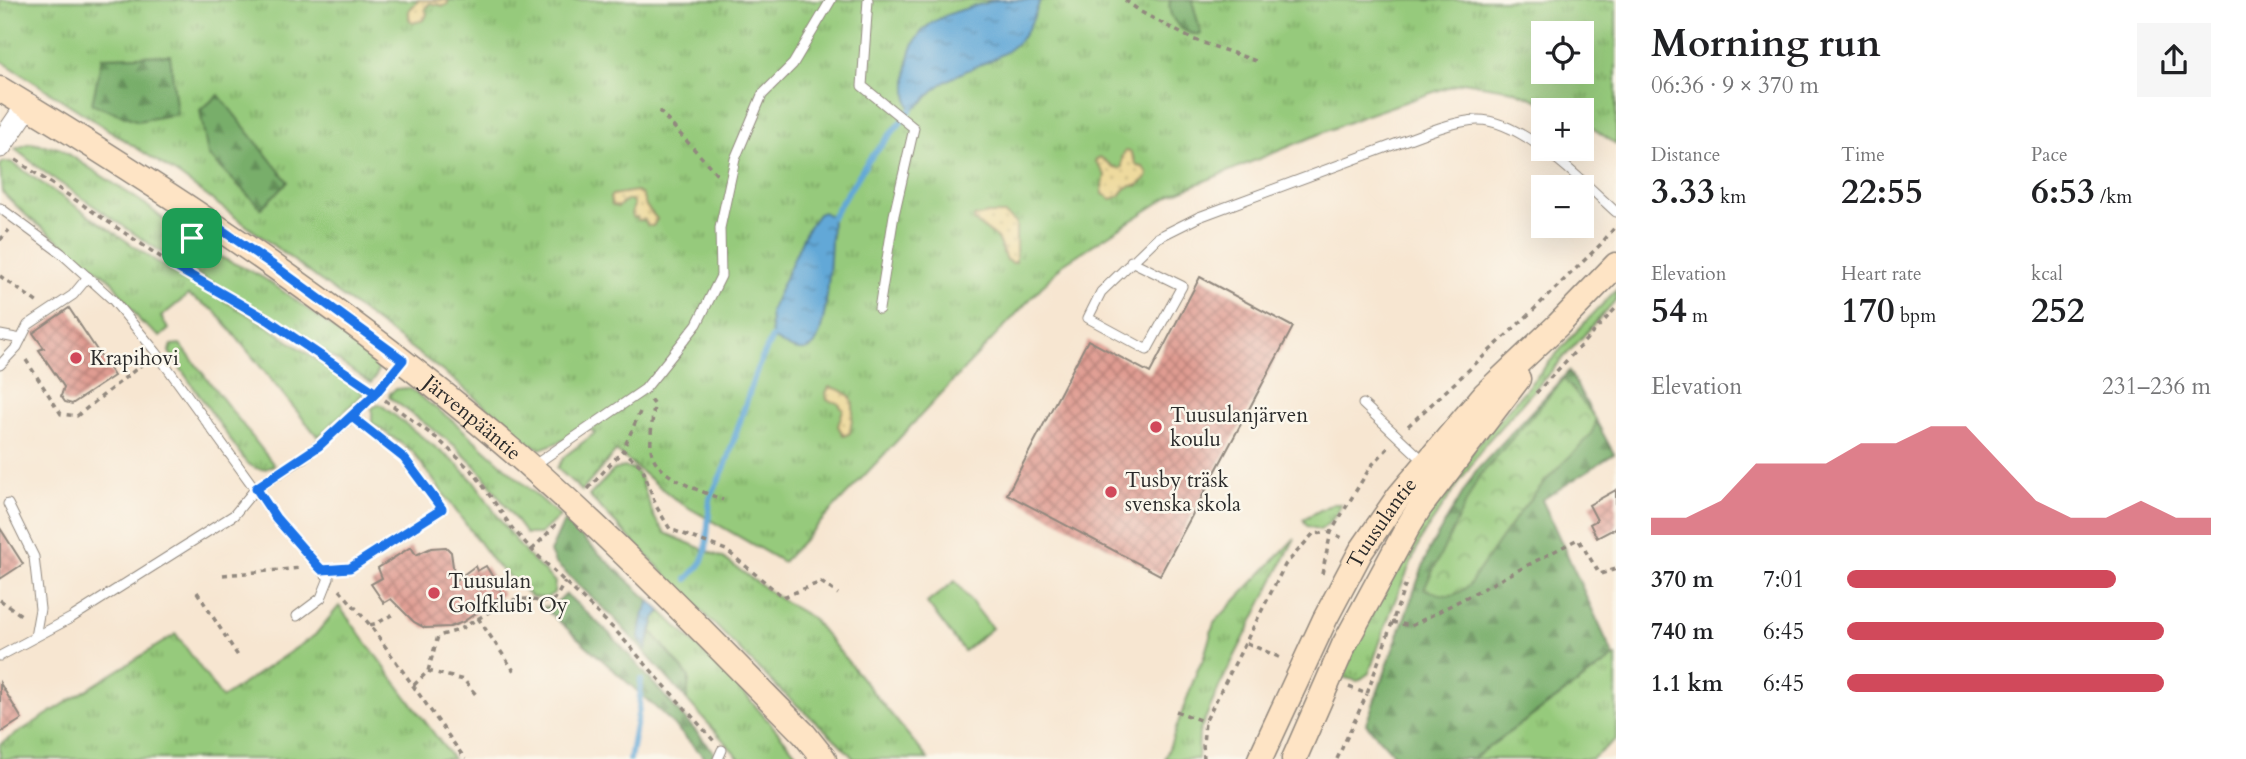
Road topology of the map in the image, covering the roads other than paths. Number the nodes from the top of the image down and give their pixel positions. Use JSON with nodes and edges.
{"nodes":[{"id":1,"x":831,"y":0,"type":"edge"},
{"id":2,"x":868,"y":0,"type":"edge"},
{"id":3,"x":0,"y":89,"type":"edge"},
{"id":4,"x":28,"y":105,"type":"junction"},
{"id":5,"x":6,"y":151,"type":"edge"},
{"id":6,"x":0,"y":208,"type":"edge"},
{"id":7,"x":1616,"y":212,"type":"edge"},
{"id":8,"x":1131,"y":261,"type":"junction"},
{"id":9,"x":1616,"y":265,"type":"edge"},
{"id":10,"x":88,"y":277,"type":"junction"},
{"id":11,"x":879,"y":309,"type":"dead end"},
{"id":12,"x":0,"y":335,"type":"edge"},
{"id":13,"x":19,"y":343,"type":"junction"},
{"id":14,"x":403,"y":360,"type":"junction"},
{"id":15,"x":0,"y":365,"type":"edge"},
{"id":16,"x":1363,"y":404,"type":"dead end"},
{"id":17,"x":352,"y":417,"type":"junction"},
{"id":18,"x":531,"y":467,"type":"junction"},
{"id":19,"x":1434,"y":470,"type":"junction"},
{"id":20,"x":256,"y":488,"type":"junction"},
{"id":21,"x":8,"y":504,"type":"dead end"},
{"id":22,"x":320,"y":568,"type":"junction"},
{"id":23,"x":297,"y":616,"type":"dead end"},
{"id":24,"x":36,"y":638,"type":"junction"},
{"id":25,"x":0,"y":656,"type":"edge"},
{"id":26,"x":824,"y":759,"type":"edge"},
{"id":27,"x":1260,"y":759,"type":"edge"},
{"id":28,"x":1294,"y":759,"type":"edge"}],
"edges":[{"from":1,"to":18,"type":"lane"},
{"from":2,"to":11,"type":"lane"},
{"from":3,"to":4,"type":"main road","name":"Järvenpääntie"},
{"from":4,"to":5,"type":"street"},
{"from":4,"to":14,"type":"main road","name":"Järvenpääntie"},
{"from":6,"to":10,"type":"lane"},
{"from":7,"to":8,"type":"lane"},
{"from":8,"to":8,"type":"lane"},
{"from":9,"to":19,"type":"main road","name":"Tuusulantie"},
{"from":10,"to":13,"type":"lane"},
{"from":10,"to":20,"type":"lane"},
{"from":12,"to":13,"type":"lane"},
{"from":13,"to":15,"type":"lane"},
{"from":14,"to":17,"type":"lane"},
{"from":14,"to":18,"type":"main road","name":"Järvenpääntie"},
{"from":16,"to":19,"type":"lane"},
{"from":17,"to":20,"type":"lane"},
{"from":17,"to":22,"type":"lane"},
{"from":18,"to":26,"type":"main road","name":"Järvenpääntie"},
{"from":19,"to":27,"type":"main road","name":"Tuusulantie"},
{"from":19,"to":28,"type":"main road","name":"Tuusulantie"},
{"from":20,"to":22,"type":"lane"},
{"from":20,"to":24,"type":"lane"},
{"from":21,"to":24,"type":"lane"},
{"from":22,"to":23,"type":"lane"},
{"from":24,"to":25,"type":"lane"}]}
